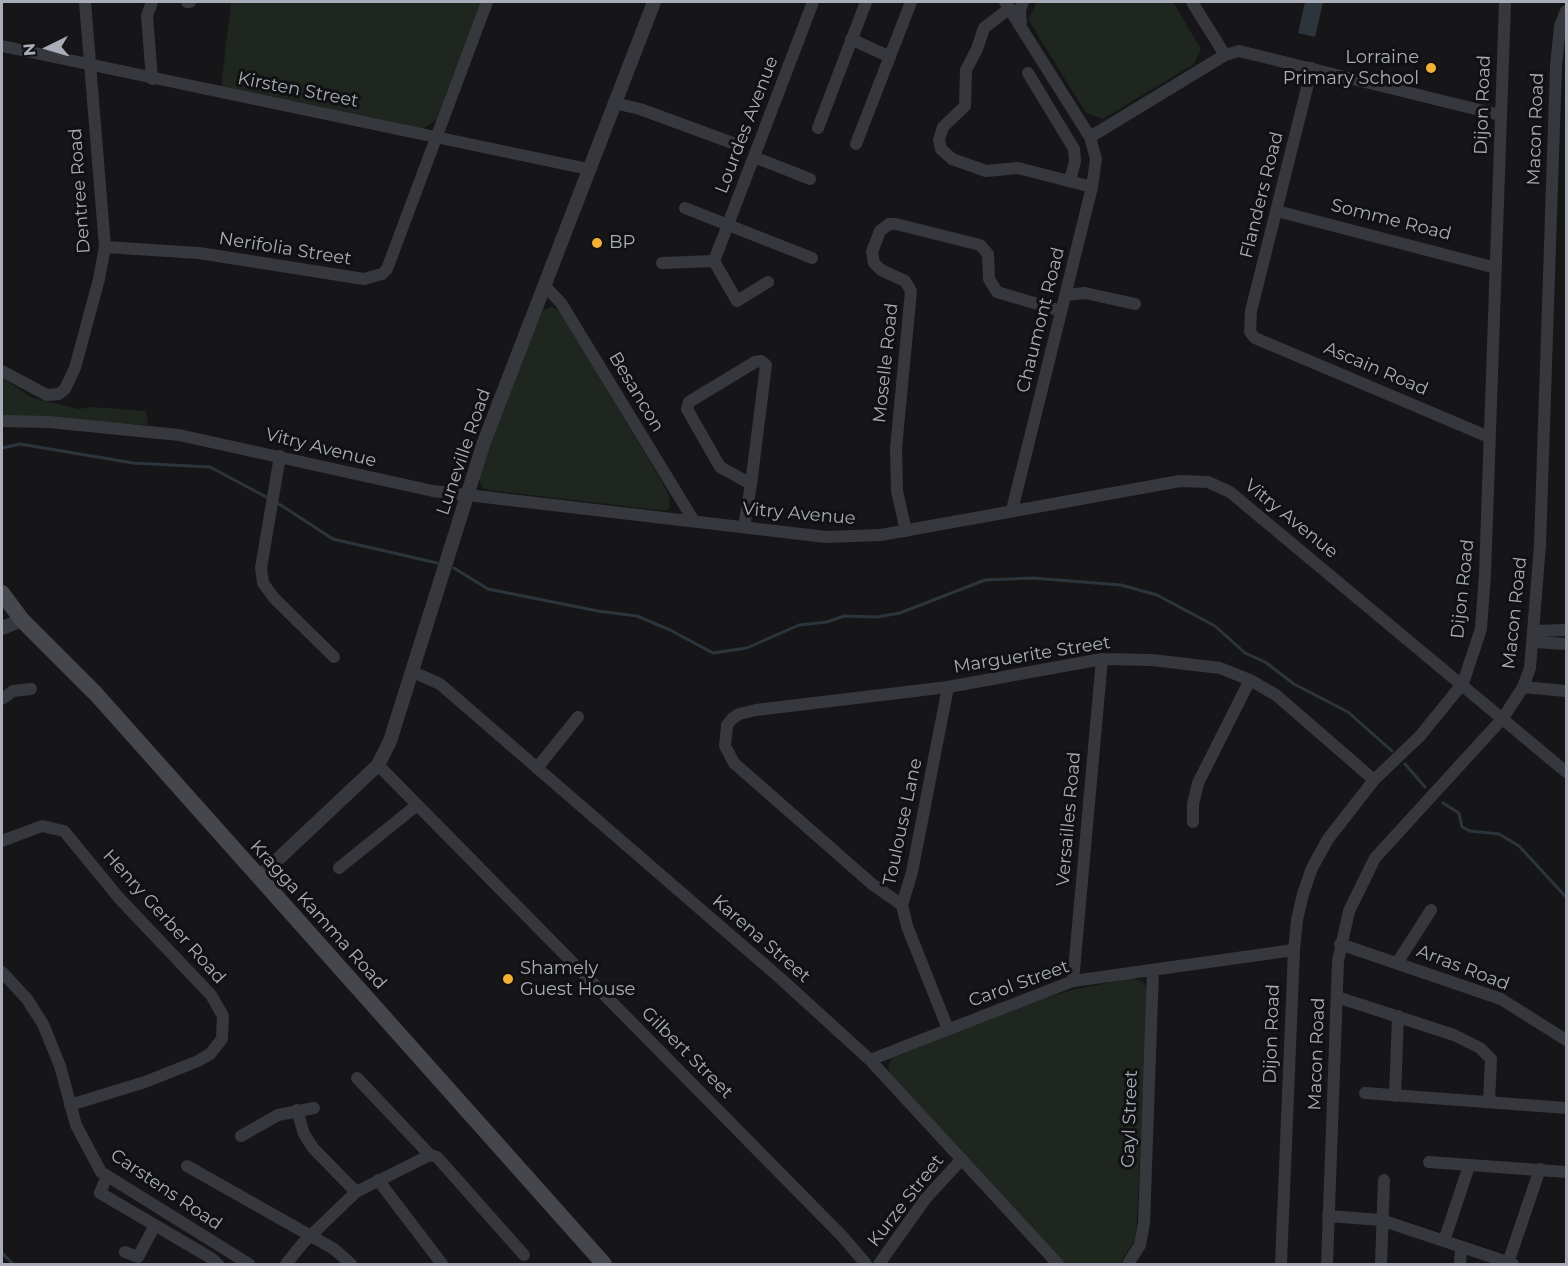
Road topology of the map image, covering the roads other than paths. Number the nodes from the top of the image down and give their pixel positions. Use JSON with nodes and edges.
{"nodes":[{"id":1,"x":85,"y":2,"type":"edge"},
{"id":2,"x":152,"y":2,"type":"edge"},
{"id":3,"x":487,"y":2,"type":"edge"},
{"id":4,"x":654,"y":2,"type":"edge"},
{"id":5,"x":813,"y":2,"type":"edge"},
{"id":6,"x":866,"y":2,"type":"edge"},
{"id":7,"x":911,"y":2,"type":"edge"},
{"id":8,"x":1023,"y":2,"type":"edge"},
{"id":9,"x":1192,"y":2,"type":"edge"},
{"id":10,"x":1505,"y":2,"type":"edge"},
{"id":11,"x":1008,"y":5,"type":"edge"},
{"id":12,"x":1566,"y":11,"type":"edge"},
{"id":13,"x":1021,"y":26,"type":"junction"},
{"id":14,"x":851,"y":39,"type":"junction"},
{"id":15,"x":2,"y":46,"type":"edge"},
{"id":16,"x":1225,"y":56,"type":"junction"},
{"id":17,"x":890,"y":57,"type":"junction"},
{"id":18,"x":89,"y":65,"type":"junction"},
{"id":19,"x":1312,"y":68,"type":"junction"},
{"id":20,"x":1028,"y":73,"type":"dead end"},
{"id":21,"x":152,"y":79,"type":"junction"},
{"id":22,"x":614,"y":103,"type":"junction"},
{"id":23,"x":1500,"y":115,"type":"junction"},
{"id":24,"x":818,"y":128,"type":"dead end"},
{"id":25,"x":436,"y":136,"type":"junction"},
{"id":26,"x":1090,"y":137,"type":"junction"},
{"id":27,"x":856,"y":144,"type":"dead end"},
{"id":28,"x":738,"y":145,"type":"dead end"},
{"id":29,"x":754,"y":157,"type":"junction"},
{"id":30,"x":588,"y":169,"type":"junction"},
{"id":31,"x":810,"y":179,"type":"dead end"},
{"id":32,"x":1070,"y":180,"type":"junction"},
{"id":33,"x":1092,"y":187,"type":"junction"},
{"id":34,"x":685,"y":208,"type":"dead end"},
{"id":35,"x":1277,"y":211,"type":"junction"},
{"id":36,"x":727,"y":225,"type":"junction"},
{"id":37,"x":105,"y":247,"type":"junction"},
{"id":38,"x":812,"y":258,"type":"dead end"},
{"id":39,"x":714,"y":261,"type":"junction"},
{"id":40,"x":662,"y":263,"type":"dead end"},
{"id":41,"x":1496,"y":268,"type":"junction"},
{"id":42,"x":768,"y":282,"type":"dead end"},
{"id":43,"x":544,"y":285,"type":"junction"},
{"id":44,"x":1065,"y":295,"type":"junction"},
{"id":45,"x":1135,"y":304,"type":"dead end"},
{"id":46,"x":1061,"y":311,"type":"junction"},
{"id":47,"x":1250,"y":332,"type":"joint"},
{"id":48,"x":2,"y":371,"type":"edge"},
{"id":49,"x":2,"y":421,"type":"edge"},
{"id":50,"x":1489,"y":437,"type":"junction"},
{"id":51,"x":280,"y":456,"type":"junction"},
{"id":52,"x":750,"y":484,"type":"junction"},
{"id":53,"x":467,"y":495,"type":"junction"},
{"id":54,"x":1012,"y":510,"type":"junction"},
{"id":55,"x":694,"y":521,"type":"junction"},
{"id":56,"x":744,"y":527,"type":"junction"},
{"id":57,"x":906,"y":531,"type":"junction"},
{"id":58,"x":2,"y":593,"type":"edge"},
{"id":59,"x":22,"y":620,"type":"junction"},
{"id":60,"x":2,"y":628,"type":"edge"},
{"id":61,"x":1566,"y":630,"type":"edge"},
{"id":62,"x":1534,"y":637,"type":"junction"},
{"id":63,"x":1566,"y":644,"type":"edge"},
{"id":64,"x":334,"y":657,"type":"dead end"},
{"id":65,"x":1102,"y":660,"type":"junction"},
{"id":66,"x":413,"y":672,"type":"junction"},
{"id":67,"x":1250,"y":680,"type":"junction"},
{"id":68,"x":1463,"y":684,"type":"junction"},
{"id":69,"x":948,"y":687,"type":"junction"},
{"id":70,"x":1523,"y":687,"type":"junction"},
{"id":71,"x":31,"y":688,"type":"dead end"},
{"id":72,"x":1566,"y":691,"type":"edge"},
{"id":73,"x":2,"y":699,"type":"edge"},
{"id":74,"x":578,"y":717,"type":"dead end"},
{"id":75,"x":1503,"y":718,"type":"junction"},
{"id":76,"x":378,"y":765,"type":"junction"},
{"id":77,"x":537,"y":768,"type":"junction"},
{"id":78,"x":1566,"y":771,"type":"edge"},
{"id":79,"x":1374,"y":780,"type":"junction"},
{"id":80,"x":417,"y":805,"type":"junction"},
{"id":81,"x":1193,"y":822,"type":"dead end"},
{"id":82,"x":2,"y":841,"type":"edge"},
{"id":83,"x":339,"y":868,"type":"dead end"},
{"id":84,"x":259,"y":877,"type":"junction"},
{"id":85,"x":902,"y":905,"type":"junction"},
{"id":86,"x":1431,"y":910,"type":"dead end"},
{"id":87,"x":1340,"y":944,"type":"junction"},
{"id":88,"x":1294,"y":950,"type":"junction"},
{"id":89,"x":1397,"y":963,"type":"junction"},
{"id":90,"x":1154,"y":970,"type":"junction"},
{"id":91,"x":2,"y":972,"type":"edge"},
{"id":92,"x":1072,"y":981,"type":"junction"},
{"id":93,"x":1337,"y":997,"type":"junction"},
{"id":94,"x":1398,"y":1016,"type":"junction"},
{"id":95,"x":948,"y":1029,"type":"junction"},
{"id":96,"x":1566,"y":1040,"type":"edge"},
{"id":97,"x":870,"y":1060,"type":"junction"},
{"id":98,"x":357,"y":1077,"type":"dead end"},
{"id":99,"x":1365,"y":1093,"type":"dead end"},
{"id":100,"x":1395,"y":1096,"type":"junction"},
{"id":101,"x":1489,"y":1102,"type":"junction"},
{"id":102,"x":70,"y":1105,"type":"junction"},
{"id":103,"x":314,"y":1108,"type":"dead end"},
{"id":104,"x":1566,"y":1108,"type":"edge"},
{"id":105,"x":297,"y":1110,"type":"junction"},
{"id":106,"x":241,"y":1136,"type":"dead end"},
{"id":107,"x":430,"y":1155,"type":"junction"},
{"id":108,"x":962,"y":1159,"type":"junction"},
{"id":109,"x":1429,"y":1162,"type":"dead end"},
{"id":110,"x":187,"y":1166,"type":"dead end"},
{"id":111,"x":1469,"y":1166,"type":"junction"},
{"id":112,"x":1540,"y":1169,"type":"junction"},
{"id":113,"x":1566,"y":1172,"type":"edge"},
{"id":114,"x":107,"y":1176,"type":"junction"},
{"id":115,"x":378,"y":1180,"type":"junction"},
{"id":116,"x":1384,"y":1180,"type":"dead end"},
{"id":117,"x":356,"y":1192,"type":"junction"},
{"id":118,"x":1328,"y":1216,"type":"junction"},
{"id":119,"x":1382,"y":1220,"type":"junction"},
{"id":120,"x":155,"y":1225,"type":"junction"},
{"id":121,"x":309,"y":1237,"type":"junction"},
{"id":122,"x":1444,"y":1240,"type":"junction"},
{"id":123,"x":1461,"y":1247,"type":"junction"},
{"id":124,"x":125,"y":1252,"type":"dead end"},
{"id":125,"x":524,"y":1255,"type":"dead end"},
{"id":126,"x":218,"y":1264,"type":"edge"},
{"id":127,"x":249,"y":1264,"type":"edge"},
{"id":128,"x":286,"y":1264,"type":"edge"},
{"id":129,"x":351,"y":1264,"type":"edge"},
{"id":130,"x":442,"y":1264,"type":"edge"},
{"id":131,"x":604,"y":1264,"type":"edge"},
{"id":132,"x":866,"y":1264,"type":"edge"},
{"id":133,"x":879,"y":1264,"type":"edge"},
{"id":134,"x":1058,"y":1264,"type":"edge"},
{"id":135,"x":1128,"y":1264,"type":"edge"},
{"id":136,"x":1281,"y":1264,"type":"edge"},
{"id":137,"x":1327,"y":1264,"type":"edge"},
{"id":138,"x":1381,"y":1264,"type":"edge"},
{"id":139,"x":1460,"y":1264,"type":"edge"},
{"id":140,"x":1510,"y":1264,"type":"edge"}],
"edges":[{"from":1,"to":18,"type":"street","name":"Dentree Road"},
{"from":2,"to":21,"type":"street"},
{"from":3,"to":25,"type":"street","name":"Nerifolia Street"},
{"from":4,"to":22,"type":"street","name":"Luneville Road"},
{"from":5,"to":29,"type":"street","name":"Lourdes Avenue"},
{"from":6,"to":14,"type":"street"},
{"from":7,"to":17,"type":"street"},
{"from":8,"to":13,"type":"street"},
{"from":9,"to":16,"type":"street"},
{"from":10,"to":23,"type":"street","name":"Dijon Road"},
{"from":11,"to":13,"type":"street"},
{"from":11,"to":32,"type":"street"},
{"from":12,"to":62,"type":"street","name":"Macon Road"},
{"from":13,"to":26,"type":"street"},
{"from":14,"to":17,"type":"street"},
{"from":14,"to":24,"type":"street"},
{"from":15,"to":18,"type":"street","name":"Kirsten Street"},
{"from":16,"to":19,"type":"street"},
{"from":16,"to":26,"type":"street"},
{"from":17,"to":27,"type":"street"},
{"from":18,"to":21,"type":"street","name":"Kirsten Street"},
{"from":18,"to":37,"type":"street","name":"Dentree Road"},
{"from":19,"to":23,"type":"street"},
{"from":19,"to":35,"type":"street","name":"Flanders Road"},
{"from":20,"to":32,"type":"street"},
{"from":21,"to":25,"type":"street","name":"Kirsten Street"},
{"from":22,"to":28,"type":"street"},
{"from":22,"to":30,"type":"street","name":"Luneville Road"},
{"from":23,"to":41,"type":"street","name":"Dijon Road"},
{"from":25,"to":30,"type":"street","name":"Kirsten Street"},
{"from":25,"to":37,"type":"street","name":"Nerifolia Street"},
{"from":26,"to":33,"type":"street","name":"Chaumont Road"},
{"from":29,"to":31,"type":"street"},
{"from":29,"to":36,"type":"street","name":"Lourdes Avenue"},
{"from":30,"to":43,"type":"street","name":"Luneville Road"},
{"from":32,"to":33,"type":"street"},
{"from":33,"to":44,"type":"street","name":"Chaumont Road"},
{"from":34,"to":36,"type":"street"},
{"from":35,"to":41,"type":"street","name":"Somme Road"},
{"from":35,"to":47,"type":"street","name":"Flanders Road"},
{"from":36,"to":38,"type":"street"},
{"from":36,"to":39,"type":"street","name":"Lourdes Avenue"},
{"from":37,"to":48,"type":"street","name":"Dentree Road"},
{"from":39,"to":40,"type":"street"},
{"from":39,"to":42,"type":"street"},
{"from":41,"to":50,"type":"street","name":"Dijon Road"},
{"from":43,"to":53,"type":"street","name":"Luneville Road"},
{"from":43,"to":55,"type":"street","name":"Besancon"},
{"from":44,"to":45,"type":"street"},
{"from":44,"to":46,"type":"street","name":"Chaumont Road"},
{"from":46,"to":54,"type":"street","name":"Chaumont Road"},
{"from":46,"to":57,"type":"street","name":"Moselle Road"},
{"from":47,"to":50,"type":"street","name":"Ascain Road"},
{"from":49,"to":51,"type":"street","name":"Vitry Avenue"},
{"from":50,"to":68,"type":"street","name":"Dijon Road"},
{"from":51,"to":53,"type":"street","name":"Vitry Avenue"},
{"from":51,"to":64,"type":"street"},
{"from":52,"to":52,"type":"street"},
{"from":52,"to":56,"type":"street"},
{"from":53,"to":55,"type":"street","name":"Vitry Avenue"},
{"from":53,"to":66,"type":"street","name":"Luneville Road"},
{"from":54,"to":57,"type":"street","name":"Vitry Avenue"},
{"from":54,"to":68,"type":"street","name":"Vitry Avenue"},
{"from":55,"to":56,"type":"street","name":"Vitry Avenue"},
{"from":56,"to":57,"type":"street","name":"Vitry Avenue"},
{"from":58,"to":59,"type":"main road","name":"Kragga Kamma Road"},
{"from":59,"to":60,"type":"street"},
{"from":59,"to":84,"type":"main road","name":"Kragga Kamma Road"},
{"from":61,"to":62,"type":"street"},
{"from":62,"to":63,"type":"street"},
{"from":62,"to":70,"type":"street","name":"Macon Road"},
{"from":65,"to":67,"type":"street","name":"Marguerite Street"},
{"from":65,"to":69,"type":"street","name":"Marguerite Street"},
{"from":65,"to":92,"type":"street","name":"Versailles Road"},
{"from":66,"to":76,"type":"street","name":"Luneville Road"},
{"from":66,"to":77,"type":"street","name":"Karena Street"},
{"from":67,"to":79,"type":"street","name":"Marguerite Street"},
{"from":67,"to":81,"type":"street"},
{"from":68,"to":75,"type":"street","name":"Vitry Avenue"},
{"from":68,"to":79,"type":"street","name":"Dijon Road"},
{"from":69,"to":85,"type":"street","name":"Toulouse Lane"},
{"from":69,"to":85,"type":"street","name":"Marguerite Street"},
{"from":70,"to":72,"type":"street"},
{"from":70,"to":75,"type":"street","name":"Macon Road"},
{"from":71,"to":73,"type":"street"},
{"from":74,"to":77,"type":"street"},
{"from":75,"to":78,"type":"street","name":"Vitry Avenue"},
{"from":75,"to":87,"type":"street","name":"Macon Road"},
{"from":76,"to":80,"type":"street","name":"Gilbert Street"},
{"from":76,"to":84,"type":"street","name":"Luneville Road"},
{"from":77,"to":97,"type":"street","name":"Karena Street"},
{"from":79,"to":88,"type":"street","name":"Dijon Road"},
{"from":80,"to":83,"type":"street"},
{"from":80,"to":132,"type":"street","name":"Gilbert Street"},
{"from":82,"to":102,"type":"street","name":"Henry Gerber Road"},
{"from":84,"to":131,"type":"main road","name":"Kragga Kamma Road"},
{"from":85,"to":95,"type":"street","name":"Toulouse Lane"},
{"from":86,"to":89,"type":"street"},
{"from":87,"to":89,"type":"street","name":"Arras Road"},
{"from":87,"to":93,"type":"street","name":"Macon Road"},
{"from":88,"to":90,"type":"street","name":"Carol Street"},
{"from":88,"to":136,"type":"street","name":"Dijon Road"},
{"from":89,"to":96,"type":"street","name":"Arras Road"},
{"from":90,"to":92,"type":"street","name":"Carol Street"},
{"from":90,"to":135,"type":"street","name":"Gayl Street"},
{"from":91,"to":102,"type":"street","name":"Carstens Road"},
{"from":92,"to":95,"type":"street","name":"Carol Street"},
{"from":93,"to":94,"type":"street"},
{"from":93,"to":118,"type":"street","name":"Macon Road"},
{"from":94,"to":100,"type":"street"},
{"from":94,"to":101,"type":"street"},
{"from":95,"to":97,"type":"street","name":"Carol Street"},
{"from":97,"to":108,"type":"street","name":"Karena Street"},
{"from":98,"to":107,"type":"street"},
{"from":99,"to":100,"type":"street"},
{"from":100,"to":101,"type":"street"},
{"from":101,"to":104,"type":"street"},
{"from":102,"to":114,"type":"street","name":"Carstens Road"},
{"from":103,"to":105,"type":"street"},
{"from":105,"to":106,"type":"street"},
{"from":105,"to":117,"type":"street"},
{"from":107,"to":115,"type":"street"},
{"from":107,"to":125,"type":"street"},
{"from":108,"to":133,"type":"street","name":"Kurze Street"},
{"from":108,"to":134,"type":"street","name":"Karena Street"},
{"from":109,"to":111,"type":"street"},
{"from":110,"to":121,"type":"street"},
{"from":111,"to":112,"type":"street"},
{"from":111,"to":122,"type":"street"},
{"from":112,"to":113,"type":"street"},
{"from":112,"to":140,"type":"street"},
{"from":114,"to":120,"type":"street"},
{"from":114,"to":127,"type":"street","name":"Carstens Road"},
{"from":115,"to":117,"type":"street"},
{"from":115,"to":130,"type":"street"},
{"from":116,"to":119,"type":"street"},
{"from":117,"to":121,"type":"street"},
{"from":118,"to":119,"type":"street"},
{"from":118,"to":137,"type":"street","name":"Macon Road"},
{"from":119,"to":122,"type":"street"},
{"from":119,"to":138,"type":"street"},
{"from":120,"to":124,"type":"street"},
{"from":120,"to":126,"type":"street"},
{"from":121,"to":128,"type":"street"},
{"from":121,"to":129,"type":"street"},
{"from":122,"to":123,"type":"street"},
{"from":123,"to":139,"type":"street"},
{"from":123,"to":140,"type":"street"}]}
